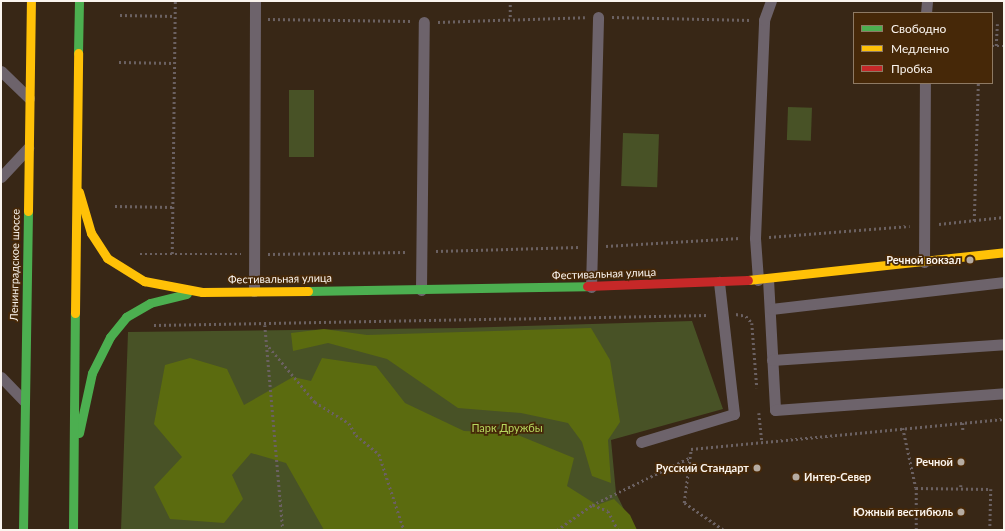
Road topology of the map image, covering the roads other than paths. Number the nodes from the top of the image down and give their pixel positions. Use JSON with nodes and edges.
{"nodes":[{"id":1,"x":31,"y":1,"type":"edge"},
{"id":2,"x":79,"y":1,"type":"edge"},
{"id":3,"x":255,"y":1,"type":"edge"},
{"id":4,"x":771,"y":1,"type":"edge"},
{"id":5,"x":927,"y":1,"type":"edge"},
{"id":6,"x":926,"y":12,"type":"edge"},
{"id":7,"x":598,"y":17,"type":"road end"},
{"id":8,"x":424,"y":22,"type":"road end"},
{"id":9,"x":1,"y":71,"type":"edge"},
{"id":10,"x":925,"y":84,"type":"edge"},
{"id":11,"x":29,"y":98,"type":"junction"},
{"id":12,"x":28,"y":147,"type":"junction"},
{"id":13,"x":1,"y":177,"type":"edge"},
{"id":14,"x":78,"y":189,"type":"junction"},
{"id":15,"x":1004,"y":252,"type":"edge"},
{"id":16,"x":924,"y":262,"type":"junction"},
{"id":17,"x":763,"y":279,"type":"junction"},
{"id":18,"x":719,"y":282,"type":"junction"},
{"id":19,"x":1004,"y":282,"type":"edge"},
{"id":20,"x":591,"y":287,"type":"junction"},
{"id":21,"x":421,"y":290,"type":"junction"},
{"id":22,"x":254,"y":291,"type":"junction"},
{"id":23,"x":202,"y":292,"type":"junction"},
{"id":24,"x":771,"y":309,"type":"junction"},
{"id":25,"x":1004,"y":344,"type":"edge"},
{"id":26,"x":772,"y":360,"type":"junction"},
{"id":27,"x":1,"y":377,"type":"edge"},
{"id":28,"x":1004,"y":393,"type":"edge"},
{"id":29,"x":25,"y":403,"type":"junction"},
{"id":30,"x":641,"y":442,"type":"dead end"},
{"id":31,"x":74,"y":458,"type":"junction"},
{"id":32,"x":23,"y":530,"type":"edge"},
{"id":33,"x":73,"y":530,"type":"edge"}],
"edges":[{"from":1,"to":11,"type":"street","name":"Ленинградское шоссе"},
{"from":2,"to":14,"type":"street"},
{"from":3,"to":22,"type":"lane"},
{"from":4,"to":17,"type":"lane"},
{"from":5,"to":6,"type":"lane"},
{"from":7,"to":20,"type":"lane"},
{"from":8,"to":21,"type":"lane"},
{"from":9,"to":11,"type":"lane"},
{"from":10,"to":16,"type":"lane"},
{"from":11,"to":12,"type":"street","name":"Ленинградское шоссе"},
{"from":12,"to":13,"type":"lane"},
{"from":12,"to":29,"type":"street","name":"Ленинградское шоссе"},
{"from":14,"to":23,"type":"street","name":"Фестивальная улица"},
{"from":14,"to":31,"type":"street"},
{"from":15,"to":16,"type":"street","name":"Фестивальная улица"},
{"from":16,"to":17,"type":"street","name":"Фестивальная улица"},
{"from":17,"to":18,"type":"street","name":"Фестивальная улица"},
{"from":17,"to":24,"type":"lane"},
{"from":18,"to":20,"type":"street","name":"Фестивальная улица"},
{"from":18,"to":30,"type":"lane"},
{"from":19,"to":24,"type":"lane"},
{"from":20,"to":21,"type":"street","name":"Фестивальная улица"},
{"from":21,"to":22,"type":"street","name":"Фестивальная улица"},
{"from":22,"to":23,"type":"street","name":"Фестивальная улица"},
{"from":23,"to":31,"type":"street","name":"Фестивальная улица"},
{"from":24,"to":26,"type":"lane"},
{"from":25,"to":26,"type":"lane"},
{"from":26,"to":28,"type":"lane"},
{"from":27,"to":29,"type":"lane"},
{"from":29,"to":32,"type":"street","name":"Ленинградское шоссе"},
{"from":31,"to":33,"type":"street"}]}
